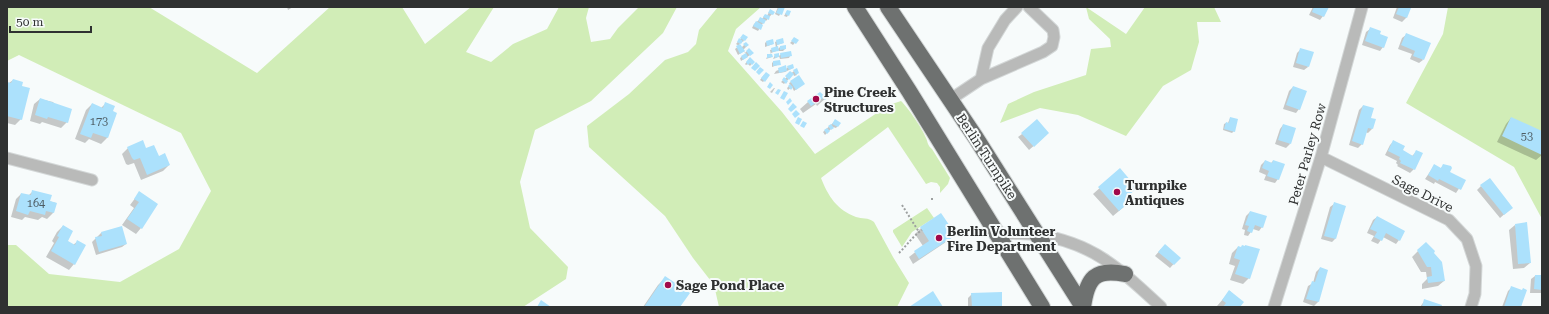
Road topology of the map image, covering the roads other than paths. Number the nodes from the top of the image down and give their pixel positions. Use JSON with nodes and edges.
{"nodes":[{"id":1,"x":855,"y":7,"type":"edge"},
{"id":2,"x":888,"y":7,"type":"edge"},
{"id":3,"x":1017,"y":7,"type":"edge"},
{"id":4,"x":1029,"y":7,"type":"edge"},
{"id":5,"x":1362,"y":7,"type":"edge"},
{"id":6,"x":986,"y":56,"type":"junction"},
{"id":7,"x":1006,"y":68,"type":"junction"},
{"id":8,"x":981,"y":79,"type":"junction"},
{"id":9,"x":951,"y":99,"type":"junction"},
{"id":10,"x":1321,"y":157,"type":"junction"},
{"id":11,"x":7,"y":158,"type":"edge"},
{"id":12,"x":92,"y":180,"type":"dead end"},
{"id":13,"x":996,"y":233,"type":"junction"},
{"id":14,"x":1038,"y":235,"type":"junction"},
{"id":15,"x":1125,"y":274,"type":"junction"},
{"id":16,"x":1042,"y":307,"type":"edge"},
{"id":17,"x":1083,"y":307,"type":"edge"},
{"id":18,"x":1161,"y":307,"type":"edge"},
{"id":19,"x":1274,"y":307,"type":"edge"},
{"id":20,"x":1470,"y":307,"type":"edge"}],
"edges":[{"from":1,"to":13,"type":"highway"},
{"from":2,"to":9,"type":"highway","name":"Berlin Turnpike"},
{"from":3,"to":6,"type":"street"},
{"from":4,"to":7,"type":"street"},
{"from":5,"to":10,"type":"street","name":"Peter Parley Row"},
{"from":6,"to":7,"type":"street"},
{"from":6,"to":8,"type":"street"},
{"from":7,"to":8,"type":"street"},
{"from":8,"to":9,"type":"street"},
{"from":9,"to":14,"type":"highway","name":"Berlin Turnpike"},
{"from":10,"to":19,"type":"street","name":"Peter Parley Row"},
{"from":10,"to":20,"type":"street","name":"Sage Drive"},
{"from":11,"to":12,"type":"street"},
{"from":13,"to":14,"type":"street"},
{"from":13,"to":16,"type":"highway"},
{"from":14,"to":15,"type":"street"},
{"from":14,"to":17,"type":"highway","name":"Berlin Turnpike"},
{"from":15,"to":17,"type":"highway"},
{"from":15,"to":18,"type":"street"}]}
